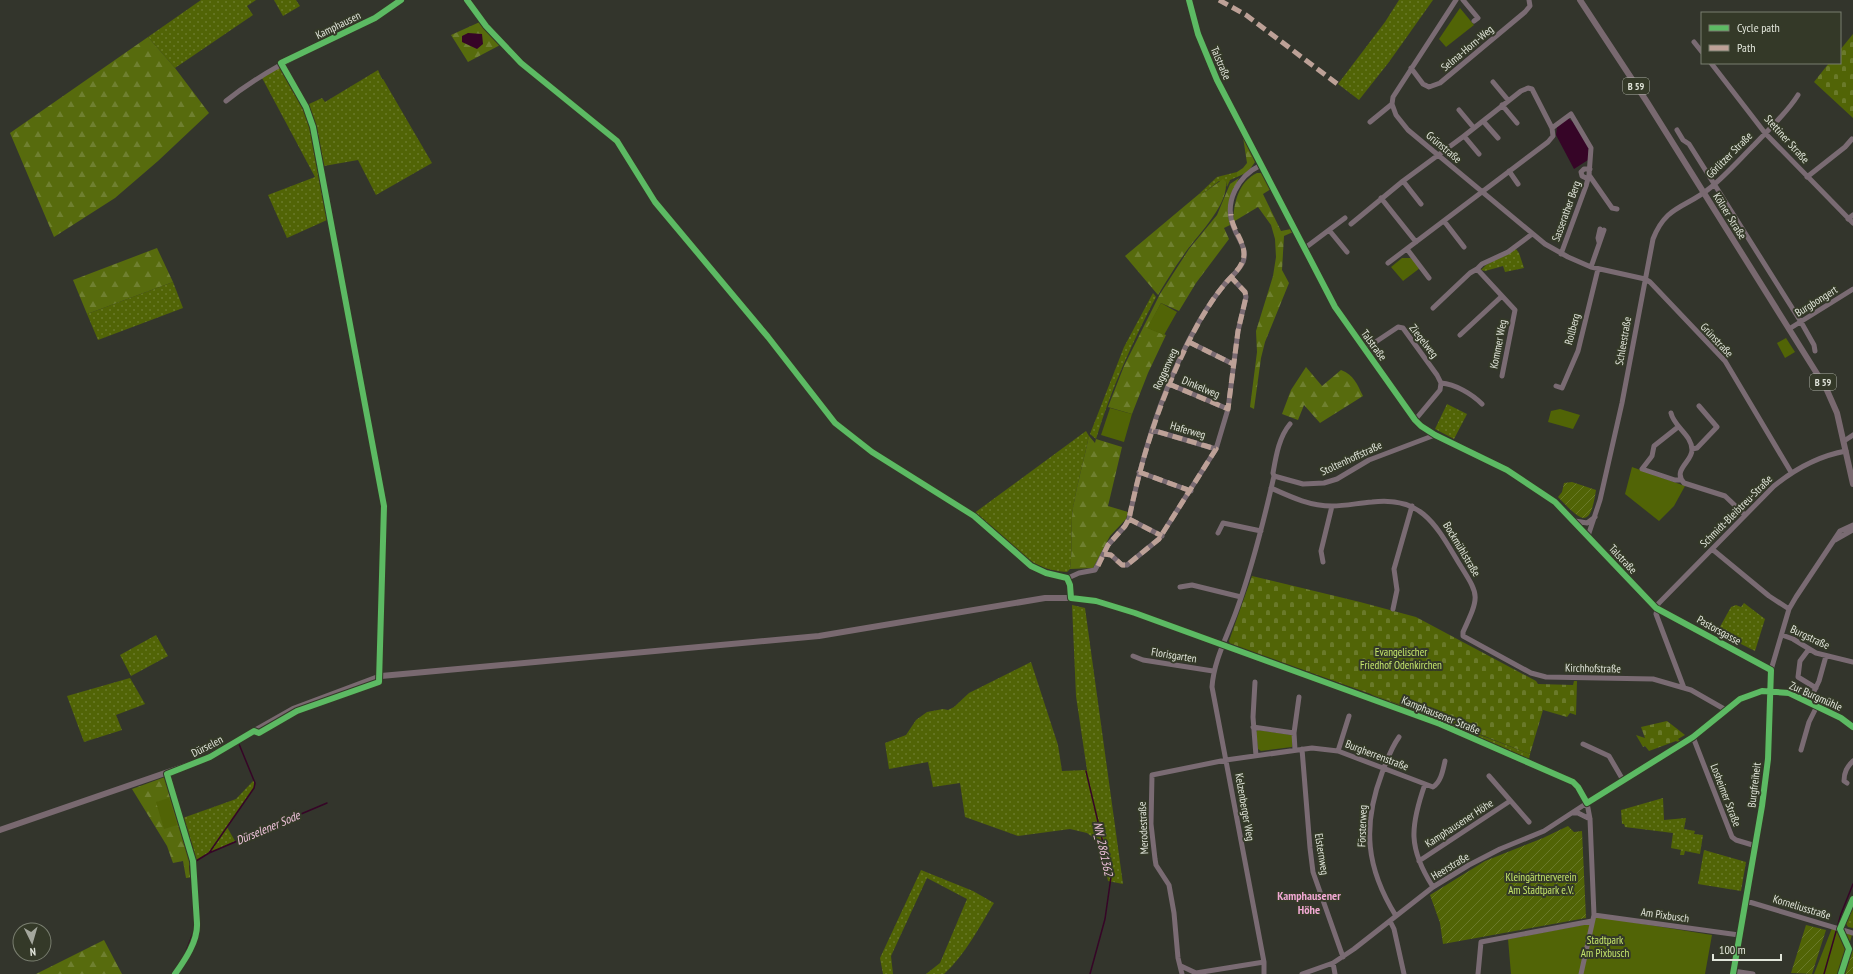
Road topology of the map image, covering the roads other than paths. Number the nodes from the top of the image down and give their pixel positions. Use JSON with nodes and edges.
{"nodes":[{"id":1,"x":401,"y":0,"type":"edge"},
{"id":2,"x":467,"y":0,"type":"edge"},
{"id":3,"x":1189,"y":0,"type":"edge"},
{"id":4,"x":1456,"y":0,"type":"edge"},
{"id":5,"x":1463,"y":0,"type":"edge"},
{"id":6,"x":1529,"y":0,"type":"edge"},
{"id":7,"x":1580,"y":0,"type":"edge"},
{"id":8,"x":1474,"y":21,"type":"dead end"},
{"id":9,"x":1694,"y":42,"type":"dead end"},
{"id":10,"x":1701,"y":51,"type":"edge"},
{"id":11,"x":1712,"y":64,"type":"edge"},
{"id":12,"x":1411,"y":68,"type":"junction"},
{"id":13,"x":1493,"y":82,"type":"dead end"},
{"id":14,"x":1798,"y":95,"type":"dead end"},
{"id":15,"x":1508,"y":100,"type":"junction"},
{"id":16,"x":226,"y":101,"type":"dead end"},
{"id":17,"x":1392,"y":104,"type":"junction"},
{"id":18,"x":1502,"y":105,"type":"junction"},
{"id":19,"x":1459,"y":110,"type":"dead end"},
{"id":20,"x":1483,"y":121,"type":"junction"},
{"id":21,"x":1370,"y":122,"type":"dead end"},
{"id":22,"x":1517,"y":123,"type":"dead end"},
{"id":23,"x":1474,"y":128,"type":"junction"},
{"id":24,"x":1552,"y":128,"type":"junction"},
{"id":25,"x":1677,"y":130,"type":"dead end"},
{"id":26,"x":1765,"y":133,"type":"junction"},
{"id":27,"x":1464,"y":136,"type":"junction"},
{"id":28,"x":1498,"y":138,"type":"dead end"},
{"id":29,"x":1852,"y":140,"type":"dead end"},
{"id":30,"x":1479,"y":154,"type":"dead end"},
{"id":31,"x":1437,"y":155,"type":"junction"},
{"id":32,"x":1261,"y":165,"type":"junction"},
{"id":33,"x":1509,"y":171,"type":"junction"},
{"id":34,"x":1589,"y":174,"type":"junction"},
{"id":35,"x":1807,"y":177,"type":"junction"},
{"id":36,"x":1403,"y":181,"type":"junction"},
{"id":37,"x":1518,"y":184,"type":"dead end"},
{"id":38,"x":1714,"y":184,"type":"junction"},
{"id":39,"x":1482,"y":191,"type":"junction"},
{"id":40,"x":1704,"y":192,"type":"junction"},
{"id":41,"x":1381,"y":198,"type":"junction"},
{"id":42,"x":1421,"y":204,"type":"dead end"},
{"id":43,"x":1617,"y":209,"type":"dead end"},
{"id":44,"x":1853,"y":215,"type":"edge"},
{"id":45,"x":1345,"y":218,"type":"dead end"},
{"id":46,"x":1848,"y":219,"type":"junction"},
{"id":47,"x":1444,"y":221,"type":"junction"},
{"id":48,"x":1853,"y":223,"type":"edge"},
{"id":49,"x":1351,"y":224,"type":"dead end"},
{"id":50,"x":1329,"y":230,"type":"junction"},
{"id":51,"x":1602,"y":230,"type":"dead end"},
{"id":52,"x":1532,"y":234,"type":"junction"},
{"id":53,"x":1416,"y":242,"type":"junction"},
{"id":54,"x":1464,"y":247,"type":"dead end"},
{"id":55,"x":1305,"y":248,"type":"junction"},
{"id":56,"x":1407,"y":249,"type":"junction"},
{"id":57,"x":1347,"y":252,"type":"dead end"},
{"id":58,"x":1561,"y":254,"type":"junction"},
{"id":59,"x":1388,"y":263,"type":"dead end"},
{"id":60,"x":1591,"y":267,"type":"junction"},
{"id":61,"x":1477,"y":269,"type":"junction"},
{"id":62,"x":1598,"y":269,"type":"junction"},
{"id":63,"x":1231,"y":277,"type":"junction"},
{"id":64,"x":1429,"y":278,"type":"dead end"},
{"id":65,"x":1645,"y":279,"type":"junction"},
{"id":66,"x":1853,"y":289,"type":"edge"},
{"id":67,"x":1502,"y":296,"type":"junction"},
{"id":68,"x":1433,"y":308,"type":"dead end"},
{"id":69,"x":1801,"y":322,"type":"junction"},
{"id":70,"x":1789,"y":329,"type":"junction"},
{"id":71,"x":1460,"y":335,"type":"dead end"},
{"id":72,"x":1189,"y":342,"type":"junction"},
{"id":73,"x":1365,"y":349,"type":"junction"},
{"id":74,"x":1815,"y":351,"type":"dead end"},
{"id":75,"x":1233,"y":364,"type":"junction"},
{"id":76,"x":1502,"y":376,"type":"dead end"},
{"id":77,"x":1441,"y":383,"type":"junction"},
{"id":78,"x":1169,"y":384,"type":"junction"},
{"id":79,"x":1556,"y":386,"type":"dead end"},
{"id":80,"x":1482,"y":404,"type":"dead end"},
{"id":81,"x":1699,"y":406,"type":"dead end"},
{"id":82,"x":1228,"y":408,"type":"junction"},
{"id":83,"x":1671,"y":413,"type":"dead end"},
{"id":84,"x":1415,"y":420,"type":"junction"},
{"id":85,"x":1290,"y":424,"type":"dead end"},
{"id":86,"x":1678,"y":427,"type":"junction"},
{"id":87,"x":1152,"y":430,"type":"junction"},
{"id":88,"x":1435,"y":435,"type":"junction"},
{"id":89,"x":1853,"y":435,"type":"edge"},
{"id":90,"x":1844,"y":441,"type":"junction"},
{"id":91,"x":1216,"y":449,"type":"junction"},
{"id":92,"x":1692,"y":449,"type":"junction"},
{"id":93,"x":1846,"y":452,"type":"junction"},
{"id":94,"x":1139,"y":472,"type":"junction"},
{"id":95,"x":1791,"y":472,"type":"junction"},
{"id":96,"x":1274,"y":476,"type":"junction"},
{"id":97,"x":1681,"y":480,"type":"junction"},
{"id":98,"x":1853,"y":484,"type":"edge"},
{"id":99,"x":1271,"y":488,"type":"junction"},
{"id":100,"x":1191,"y":491,"type":"junction"},
{"id":101,"x":1332,"y":506,"type":"junction"},
{"id":102,"x":1412,"y":506,"type":"junction"},
{"id":103,"x":1745,"y":515,"type":"junction"},
{"id":104,"x":1595,"y":517,"type":"junction"},
{"id":105,"x":1129,"y":519,"type":"junction"},
{"id":106,"x":1574,"y":521,"type":"junction"},
{"id":107,"x":1587,"y":523,"type":"junction"},
{"id":108,"x":1853,"y":525,"type":"edge"},
{"id":109,"x":1583,"y":530,"type":"junction"},
{"id":110,"x":1853,"y":530,"type":"edge"},
{"id":111,"x":1261,"y":531,"type":"junction"},
{"id":112,"x":1218,"y":533,"type":"dead end"},
{"id":113,"x":1162,"y":536,"type":"junction"},
{"id":114,"x":1588,"y":536,"type":"junction"},
{"id":115,"x":1832,"y":543,"type":"junction"},
{"id":116,"x":1712,"y":549,"type":"junction"},
{"id":117,"x":1104,"y":554,"type":"junction"},
{"id":118,"x":1323,"y":562,"type":"dead end"},
{"id":119,"x":1068,"y":578,"type":"junction"},
{"id":120,"x":1180,"y":587,"type":"dead end"},
{"id":121,"x":1071,"y":598,"type":"junction"},
{"id":122,"x":1241,"y":598,"type":"junction"},
{"id":123,"x":1656,"y":608,"type":"junction"},
{"id":124,"x":1393,"y":609,"type":"dead end"},
{"id":125,"x":1790,"y":609,"type":"junction"},
{"id":126,"x":1782,"y":635,"type":"junction"},
{"id":127,"x":1463,"y":636,"type":"joint"},
{"id":128,"x":1222,"y":646,"type":"junction"},
{"id":129,"x":1808,"y":650,"type":"junction"},
{"id":130,"x":1133,"y":656,"type":"dead end"},
{"id":131,"x":1826,"y":656,"type":"junction"},
{"id":132,"x":1853,"y":662,"type":"edge"},
{"id":133,"x":1771,"y":670,"type":"junction"},
{"id":134,"x":1213,"y":671,"type":"junction"},
{"id":135,"x":1255,"y":682,"type":"dead end"},
{"id":136,"x":1684,"y":688,"type":"junction"},
{"id":137,"x":1816,"y":688,"type":"junction"},
{"id":138,"x":1769,"y":690,"type":"junction"},
{"id":139,"x":1299,"y":697,"type":"dead end"},
{"id":140,"x":1809,"y":702,"type":"junction"},
{"id":141,"x":1817,"y":706,"type":"junction"},
{"id":142,"x":1726,"y":710,"type":"junction"},
{"id":143,"x":1349,"y":716,"type":"dead end"},
{"id":144,"x":1253,"y":727,"type":"junction"},
{"id":145,"x":1853,"y":727,"type":"edge"},
{"id":146,"x":1294,"y":733,"type":"junction"},
{"id":147,"x":1399,"y":737,"type":"dead end"},
{"id":148,"x":1693,"y":737,"type":"junction"},
{"id":149,"x":1583,"y":744,"type":"dead end"},
{"id":150,"x":1302,"y":749,"type":"junction"},
{"id":151,"x":1295,"y":750,"type":"junction"},
{"id":152,"x":1801,"y":750,"type":"dead end"},
{"id":153,"x":1338,"y":751,"type":"junction"},
{"id":154,"x":1256,"y":756,"type":"junction"},
{"id":155,"x":1226,"y":760,"type":"junction"},
{"id":156,"x":1445,"y":761,"type":"dead end"},
{"id":157,"x":1853,"y":761,"type":"edge"},
{"id":158,"x":1384,"y":767,"type":"junction"},
{"id":159,"x":1490,"y":776,"type":"dead end"},
{"id":160,"x":1623,"y":780,"type":"junction"},
{"id":161,"x":1847,"y":783,"type":"dead end"},
{"id":162,"x":1425,"y":784,"type":"junction"},
{"id":163,"x":1510,"y":801,"type":"junction"},
{"id":164,"x":1587,"y":803,"type":"junction"},
{"id":165,"x":1572,"y":813,"type":"junction"},
{"id":166,"x":1590,"y":819,"type":"junction"},
{"id":167,"x":1529,"y":822,"type":"dead end"},
{"id":168,"x":0,"y":830,"type":"edge"},
{"id":169,"x":1756,"y":846,"type":"junction"},
{"id":170,"x":1419,"y":861,"type":"junction"},
{"id":171,"x":1433,"y":887,"type":"junction"},
{"id":172,"x":1746,"y":901,"type":"junction"},
{"id":173,"x":1594,"y":915,"type":"junction"},
{"id":174,"x":1396,"y":916,"type":"junction"},
{"id":175,"x":1390,"y":922,"type":"junction"},
{"id":176,"x":1592,"y":922,"type":"junction"},
{"id":177,"x":1853,"y":933,"type":"edge"},
{"id":178,"x":1739,"y":935,"type":"junction"},
{"id":179,"x":1343,"y":957,"type":"junction"},
{"id":180,"x":1264,"y":962,"type":"junction"},
{"id":181,"x":1333,"y":962,"type":"junction"},
{"id":182,"x":1181,"y":966,"type":"junction"},
{"id":183,"x":1733,"y":972,"type":"edge"},
{"id":184,"x":1182,"y":974,"type":"edge"},
{"id":185,"x":1264,"y":974,"type":"edge"},
{"id":186,"x":1302,"y":974,"type":"edge"},
{"id":187,"x":1335,"y":974,"type":"edge"},
{"id":188,"x":1404,"y":974,"type":"edge"},
{"id":189,"x":1478,"y":974,"type":"edge"},
{"id":190,"x":1581,"y":974,"type":"edge"},
{"id":191,"x":1753,"y":974,"type":"edge"}],
"edges":[{"from":1,"to":16,"type":"street","name":"Kamphausen"},
{"from":2,"to":119,"type":"street"},
{"from":3,"to":32,"type":"street","name":"Talstraße"},
{"from":4,"to":12,"type":"street"},
{"from":5,"to":8,"type":"street"},
{"from":6,"to":12,"type":"street","name":"Selma-Horn-Weg"},
{"from":7,"to":40,"type":"main road","name":"Kölner Straße","number":"B 59"},
{"from":9,"to":10,"type":"street"},
{"from":11,"to":26,"type":"street","name":"Stettiner Straße"},
{"from":12,"to":17,"type":"street"},
{"from":13,"to":15,"type":"street"},
{"from":14,"to":26,"type":"street","name":"Görlitzer Straße"},
{"from":15,"to":18,"type":"street"},
{"from":15,"to":24,"type":"street"},
{"from":17,"to":21,"type":"street"},
{"from":17,"to":31,"type":"street","name":"Grünstraße"},
{"from":18,"to":20,"type":"street"},
{"from":18,"to":22,"type":"street"},
{"from":19,"to":23,"type":"street"},
{"from":20,"to":23,"type":"street"},
{"from":20,"to":28,"type":"street"},
{"from":23,"to":27,"type":"street"},
{"from":24,"to":33,"type":"street"},
{"from":24,"to":34,"type":"street","name":"Sasserather Berg"},
{"from":25,"to":38,"type":"street","name":"Kölner Straße"},
{"from":26,"to":35,"type":"street","name":"Stettiner Straße"},
{"from":26,"to":38,"type":"street","name":"Görlitzer Straße"},
{"from":27,"to":30,"type":"street"},
{"from":27,"to":31,"type":"street"},
{"from":29,"to":35,"type":"street"},
{"from":31,"to":36,"type":"street"},
{"from":31,"to":39,"type":"street","name":"Grünstraße"},
{"from":32,"to":55,"type":"street","name":"Talstraße"},
{"from":32,"to":63,"type":"street","name":"Roggenweg"},
{"from":33,"to":37,"type":"street"},
{"from":33,"to":39,"type":"street"},
{"from":34,"to":43,"type":"street","name":"Sasserather Berg"},
{"from":34,"to":58,"type":"street","name":"Sasserather Berg"},
{"from":35,"to":46,"type":"street","name":"Stettiner Straße"},
{"from":36,"to":41,"type":"street"},
{"from":36,"to":42,"type":"street"},
{"from":38,"to":40,"type":"street","name":"Görlitzer Straße"},
{"from":38,"to":69,"type":"street","name":"Kölner Straße"},
{"from":39,"to":47,"type":"street"},
{"from":39,"to":52,"type":"street","name":"Grünstraße"},
{"from":40,"to":65,"type":"street","name":"Schleestraße"},
{"from":40,"to":70,"type":"main road","name":"Kölner Straße","number":"B 59"},
{"from":41,"to":49,"type":"street"},
{"from":41,"to":53,"type":"street"},
{"from":44,"to":46,"type":"street"},
{"from":45,"to":50,"type":"street"},
{"from":46,"to":48,"type":"street","name":"Stettiner Straße"},
{"from":47,"to":53,"type":"street"},
{"from":47,"to":54,"type":"street"},
{"from":50,"to":55,"type":"street"},
{"from":50,"to":57,"type":"street"},
{"from":51,"to":60,"type":"street"},
{"from":52,"to":58,"type":"street","name":"Grünstraße"},
{"from":52,"to":61,"type":"street"},
{"from":53,"to":56,"type":"street"},
{"from":55,"to":73,"type":"street","name":"Talstraße"},
{"from":56,"to":59,"type":"street"},
{"from":56,"to":64,"type":"street"},
{"from":58,"to":60,"type":"street","name":"Grünstraße"},
{"from":60,"to":62,"type":"street","name":"Grünstraße"},
{"from":61,"to":67,"type":"street","name":"Kommer Weg"},
{"from":61,"to":68,"type":"street"},
{"from":62,"to":65,"type":"street","name":"Grünstraße"},
{"from":62,"to":79,"type":"street","name":"Rollberg"},
{"from":63,"to":72,"type":"street","name":"Roggenweg"},
{"from":63,"to":75,"type":"street","name":"Dinkelweg"},
{"from":65,"to":95,"type":"street","name":"Grünstraße"},
{"from":65,"to":104,"type":"street","name":"Schleestraße"},
{"from":66,"to":69,"type":"street","name":"Burgbongert"},
{"from":67,"to":71,"type":"street","name":"Kommer Weg"},
{"from":67,"to":76,"type":"street","name":"Kommer Weg"},
{"from":69,"to":70,"type":"street","name":"Burgbongert"},
{"from":69,"to":74,"type":"street","name":"Kölner Straße"},
{"from":70,"to":90,"type":"main road","name":"Kölner Straße","number":"B 59"},
{"from":72,"to":75,"type":"street"},
{"from":72,"to":78,"type":"street","name":"Roggenweg"},
{"from":73,"to":77,"type":"street","name":"Ziegelweg"},
{"from":73,"to":84,"type":"street","name":"Talstraße"},
{"from":75,"to":82,"type":"street","name":"Dinkelweg"},
{"from":77,"to":80,"type":"street"},
{"from":77,"to":84,"type":"street"},
{"from":78,"to":82,"type":"street","name":"Dinkelweg"},
{"from":78,"to":87,"type":"street","name":"Roggenweg"},
{"from":81,"to":92,"type":"street"},
{"from":82,"to":91,"type":"street"},
{"from":83,"to":86,"type":"street"},
{"from":84,"to":88,"type":"street","name":"Talstraße"},
{"from":85,"to":96,"type":"street"},
{"from":86,"to":92,"type":"street"},
{"from":86,"to":97,"type":"street"},
{"from":87,"to":91,"type":"street","name":"Haferweg"},
{"from":87,"to":94,"type":"street","name":"Roggenweg"},
{"from":88,"to":96,"type":"street","name":"Stoltenhoffstraße"},
{"from":88,"to":106,"type":"street","name":"Talstraße"},
{"from":89,"to":90,"type":"street"},
{"from":90,"to":93,"type":"main road","name":"Kölner Straße","number":"B 59"},
{"from":91,"to":100,"type":"street","name":"Haferweg"},
{"from":92,"to":97,"type":"street"},
{"from":93,"to":95,"type":"street","name":"Schmidt-Bleibtreu-Straße"},
{"from":93,"to":98,"type":"main road","number":"B 59"},
{"from":94,"to":100,"type":"street"},
{"from":94,"to":105,"type":"street","name":"Roggenweg"},
{"from":95,"to":103,"type":"street","name":"Schmidt-Bleibtreu-Straße"},
{"from":96,"to":99,"type":"street"},
{"from":97,"to":103,"type":"street"},
{"from":99,"to":101,"type":"street","name":"Bockmühlstraße"},
{"from":99,"to":111,"type":"street"},
{"from":100,"to":113,"type":"street","name":"Haferweg"},
{"from":101,"to":102,"type":"street","name":"Bockmühlstraße"},
{"from":101,"to":118,"type":"street"},
{"from":102,"to":124,"type":"street"},
{"from":102,"to":127,"type":"street","name":"Bockmühlstraße"},
{"from":103,"to":116,"type":"street","name":"Schmidt-Bleibtreu-Straße"},
{"from":104,"to":107,"type":"street"},
{"from":104,"to":114,"type":"street","name":"Schleestraße"},
{"from":105,"to":113,"type":"street"},
{"from":105,"to":117,"type":"street","name":"Roggenweg"},
{"from":106,"to":107,"type":"street"},
{"from":106,"to":109,"type":"street","name":"Talstraße"},
{"from":107,"to":109,"type":"street"},
{"from":108,"to":115,"type":"street","name":"Burgfreiheit"},
{"from":109,"to":114,"type":"street","name":"Talstraße"},
{"from":110,"to":115,"type":"street"},
{"from":111,"to":112,"type":"street"},
{"from":111,"to":122,"type":"street"},
{"from":113,"to":117,"type":"street","name":"Haferweg"},
{"from":114,"to":123,"type":"street","name":"Talstraße"},
{"from":115,"to":125,"type":"street","name":"Burgfreiheit"},
{"from":116,"to":123,"type":"street","name":"Schmidt-Bleibtreu-Straße"},
{"from":116,"to":125,"type":"street"},
{"from":117,"to":119,"type":"street","name":"Roggenweg"},
{"from":119,"to":121,"type":"street"},
{"from":120,"to":122,"type":"street"},
{"from":121,"to":128,"type":"main road","name":"Kamphausener Straße"},
{"from":121,"to":168,"type":"main road","name":"Dürselen"},
{"from":122,"to":128,"type":"street"},
{"from":123,"to":133,"type":"street","name":"Pastorsgasse"},
{"from":123,"to":136,"type":"street"},
{"from":125,"to":126,"type":"street","name":"Burgfreiheit"},
{"from":126,"to":129,"type":"street","name":"Burgstraße"},
{"from":126,"to":133,"type":"street","name":"Burgfreiheit"},
{"from":127,"to":136,"type":"street","name":"Kirchhofstraße"},
{"from":128,"to":134,"type":"street","name":"Kelzenberger Weg"},
{"from":128,"to":164,"type":"main road","name":"Kamphausener Straße"},
{"from":129,"to":131,"type":"street","name":"Burgstraße"},
{"from":129,"to":137,"type":"street"},
{"from":130,"to":134,"type":"street","name":"Florisgarten"},
{"from":131,"to":132,"type":"street","name":"Burgstraße"},
{"from":131,"to":137,"type":"street"},
{"from":133,"to":138,"type":"street","name":"Burgfreiheit"},
{"from":134,"to":155,"type":"street","name":"Kelzenberger Weg"},
{"from":135,"to":144,"type":"street"},
{"from":136,"to":142,"type":"street","name":"Kirchhofstraße"},
{"from":137,"to":140,"type":"street"},
{"from":138,"to":140,"type":"main road","name":"Zur Burgmühle"},
{"from":138,"to":142,"type":"main road"},
{"from":138,"to":169,"type":"street","name":"Burgfreiheit"},
{"from":139,"to":146,"type":"street"},
{"from":140,"to":141,"type":"main road","name":"Zur Burgmühle"},
{"from":141,"to":145,"type":"main road","name":"Zur Burgmühle"},
{"from":141,"to":152,"type":"street","name":"Zur Burgmühle"},
{"from":142,"to":148,"type":"main road"},
{"from":143,"to":153,"type":"street"},
{"from":144,"to":146,"type":"street"},
{"from":144,"to":154,"type":"street"},
{"from":146,"to":151,"type":"street"},
{"from":147,"to":158,"type":"street","name":"Försterweg"},
{"from":148,"to":160,"type":"main road"},
{"from":148,"to":169,"type":"street","name":"Losheimer Straße"},
{"from":149,"to":160,"type":"street"},
{"from":150,"to":151,"type":"street","name":"Burgherrenstraße"},
{"from":150,"to":153,"type":"street","name":"Burgherrenstraße"},
{"from":150,"to":179,"type":"street","name":"Elsternweg"},
{"from":151,"to":154,"type":"street","name":"Burgherrenstraße"},
{"from":153,"to":158,"type":"street","name":"Burgherrenstraße"},
{"from":154,"to":155,"type":"street","name":"Burgherrenstraße"},
{"from":155,"to":180,"type":"street","name":"Kelzenberger Weg"},
{"from":155,"to":182,"type":"street","name":"Merodestraße"},
{"from":156,"to":162,"type":"street"},
{"from":157,"to":161,"type":"street"},
{"from":158,"to":162,"type":"street","name":"Burgherrenstraße"},
{"from":158,"to":174,"type":"street","name":"Försterweg"},
{"from":159,"to":163,"type":"street","name":"Kamphausener Höhe"},
{"from":160,"to":164,"type":"main road"},
{"from":162,"to":170,"type":"street"},
{"from":163,"to":167,"type":"street","name":"Kamphausener Höhe"},
{"from":163,"to":170,"type":"street","name":"Kamphausener Höhe"},
{"from":164,"to":165,"type":"street","name":"Heerstraße"},
{"from":164,"to":166,"type":"street"},
{"from":165,"to":166,"type":"street"},
{"from":165,"to":171,"type":"street","name":"Heerstraße"},
{"from":166,"to":173,"type":"street"},
{"from":169,"to":172,"type":"street","name":"Burgfreiheit"},
{"from":170,"to":171,"type":"street"},
{"from":171,"to":174,"type":"street","name":"Heerstraße"},
{"from":172,"to":177,"type":"street","name":"Korneliusstraße"},
{"from":172,"to":178,"type":"street","name":"Burgfreiheit"},
{"from":173,"to":176,"type":"street"},
{"from":173,"to":178,"type":"street","name":"Am Pixbusch"},
{"from":174,"to":175,"type":"street","name":"Heerstraße"},
{"from":175,"to":179,"type":"street","name":"Heerstraße"},
{"from":175,"to":188,"type":"street"},
{"from":176,"to":189,"type":"street"},
{"from":176,"to":190,"type":"street"},
{"from":178,"to":183,"type":"street","name":"Burgfreiheit"},
{"from":179,"to":181,"type":"street","name":"Heerstraße"},
{"from":180,"to":182,"type":"street"},
{"from":180,"to":185,"type":"street","name":"Kelzenberger Weg"},
{"from":181,"to":186,"type":"street","name":"Heerstraße"},
{"from":181,"to":187,"type":"street"},
{"from":182,"to":184,"type":"street","name":"Merodestraße"},
{"from":183,"to":191,"type":"street"}]}
